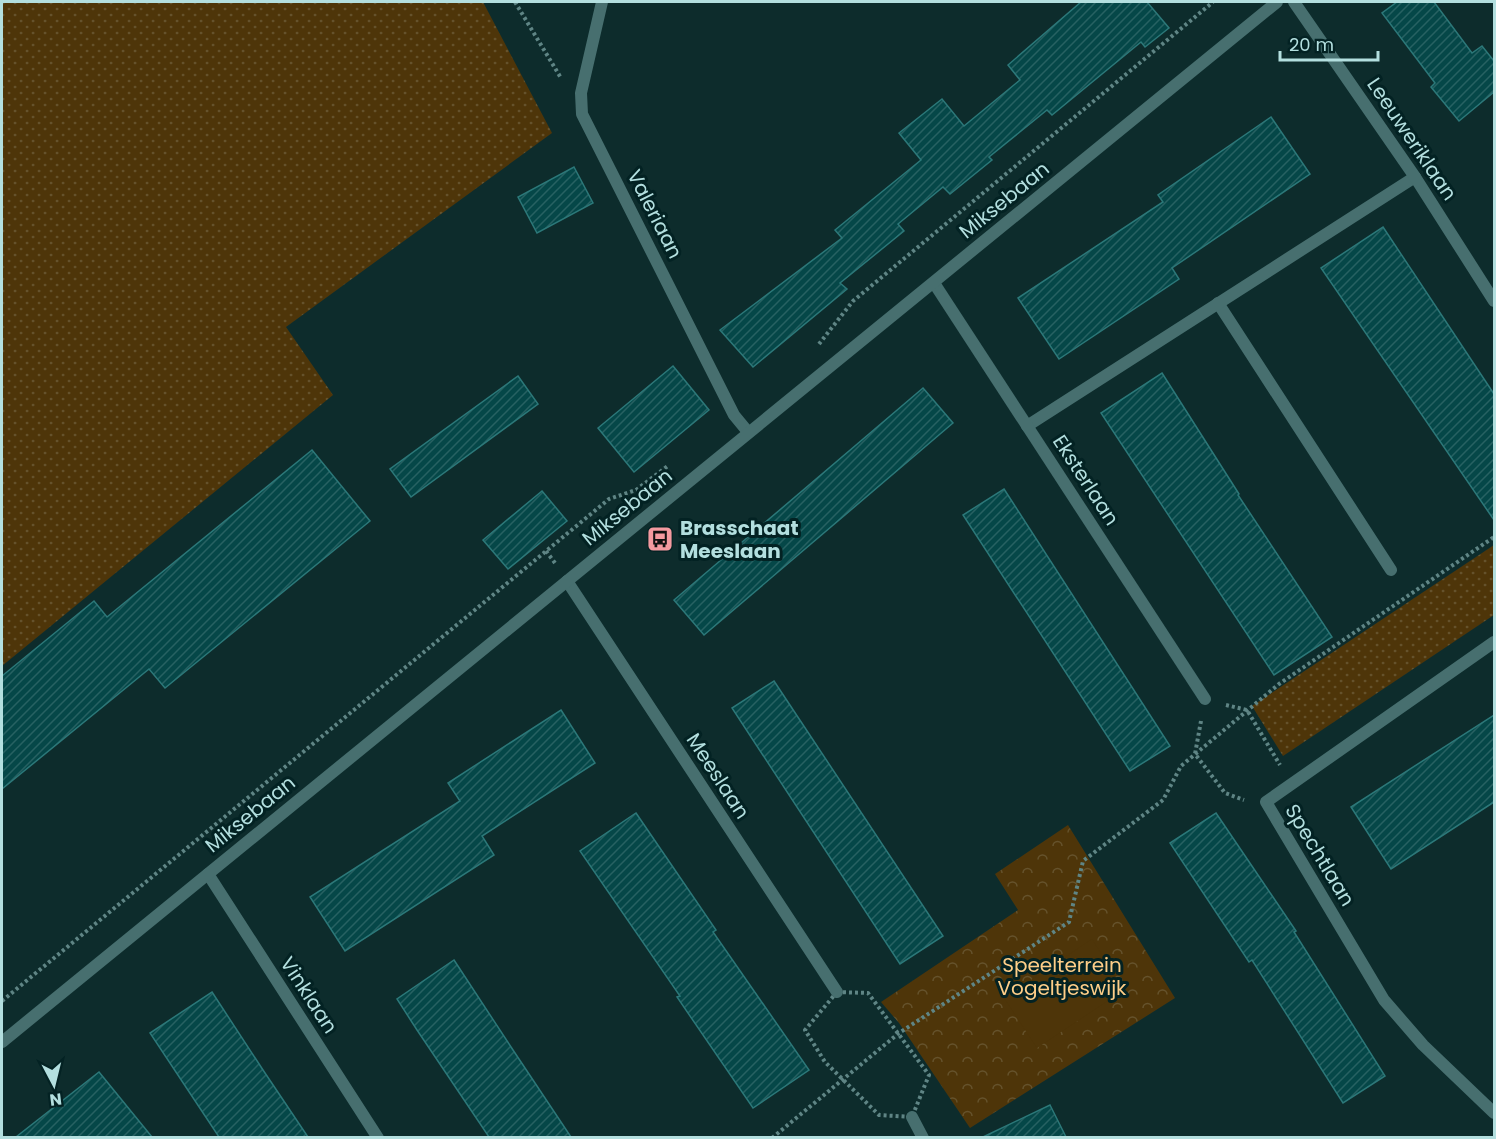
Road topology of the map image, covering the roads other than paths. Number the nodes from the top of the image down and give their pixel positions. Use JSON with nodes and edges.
{"nodes":[{"id":1,"x":602,"y":2,"type":"edge"},
{"id":2,"x":1277,"y":2,"type":"edge"},
{"id":3,"x":1294,"y":2,"type":"edge"},
{"id":4,"x":1415,"y":177,"type":"junction"},
{"id":5,"x":934,"y":283,"type":"junction"},
{"id":6,"x":1494,"y":301,"type":"edge"},
{"id":7,"x":1218,"y":303,"type":"junction"},
{"id":8,"x":1027,"y":426,"type":"junction"},
{"id":9,"x":748,"y":432,"type":"junction"},
{"id":10,"x":1391,"y":570,"type":"dead end"},
{"id":11,"x":567,"y":581,"type":"junction"},
{"id":12,"x":1494,"y":642,"type":"edge"},
{"id":13,"x":1205,"y":699,"type":"road end"},
{"id":14,"x":207,"y":874,"type":"junction"},
{"id":15,"x":837,"y":992,"type":"road end"},
{"id":16,"x":2,"y":1042,"type":"edge"},
{"id":17,"x":1494,"y":1113,"type":"edge"},
{"id":18,"x":912,"y":1117,"type":"road end"},
{"id":19,"x":378,"y":1137,"type":"edge"},
{"id":20,"x":923,"y":1137,"type":"edge"}],
"edges":[{"from":1,"to":9,"type":"street","name":"Valeriaan"},
{"from":2,"to":5,"type":"street","name":"Miksebaan"},
{"from":3,"to":4,"type":"street","name":"Leeuweriklaan"},
{"from":4,"to":6,"type":"street","name":"Leeuweriklaan"},
{"from":4,"to":7,"type":"street"},
{"from":5,"to":8,"type":"street","name":"Eksterlaan"},
{"from":5,"to":9,"type":"street","name":"Miksebaan"},
{"from":7,"to":8,"type":"street"},
{"from":7,"to":10,"type":"street"},
{"from":8,"to":13,"type":"street","name":"Eksterlaan"},
{"from":9,"to":11,"type":"street","name":"Miksebaan"},
{"from":11,"to":14,"type":"street","name":"Miksebaan"},
{"from":11,"to":15,"type":"street","name":"Meeslaan"},
{"from":12,"to":17,"type":"street","name":"Spechtlaan"},
{"from":14,"to":16,"type":"street","name":"Miksebaan"},
{"from":14,"to":19,"type":"street","name":"Vinklaan"},
{"from":18,"to":20,"type":"street"}]}
